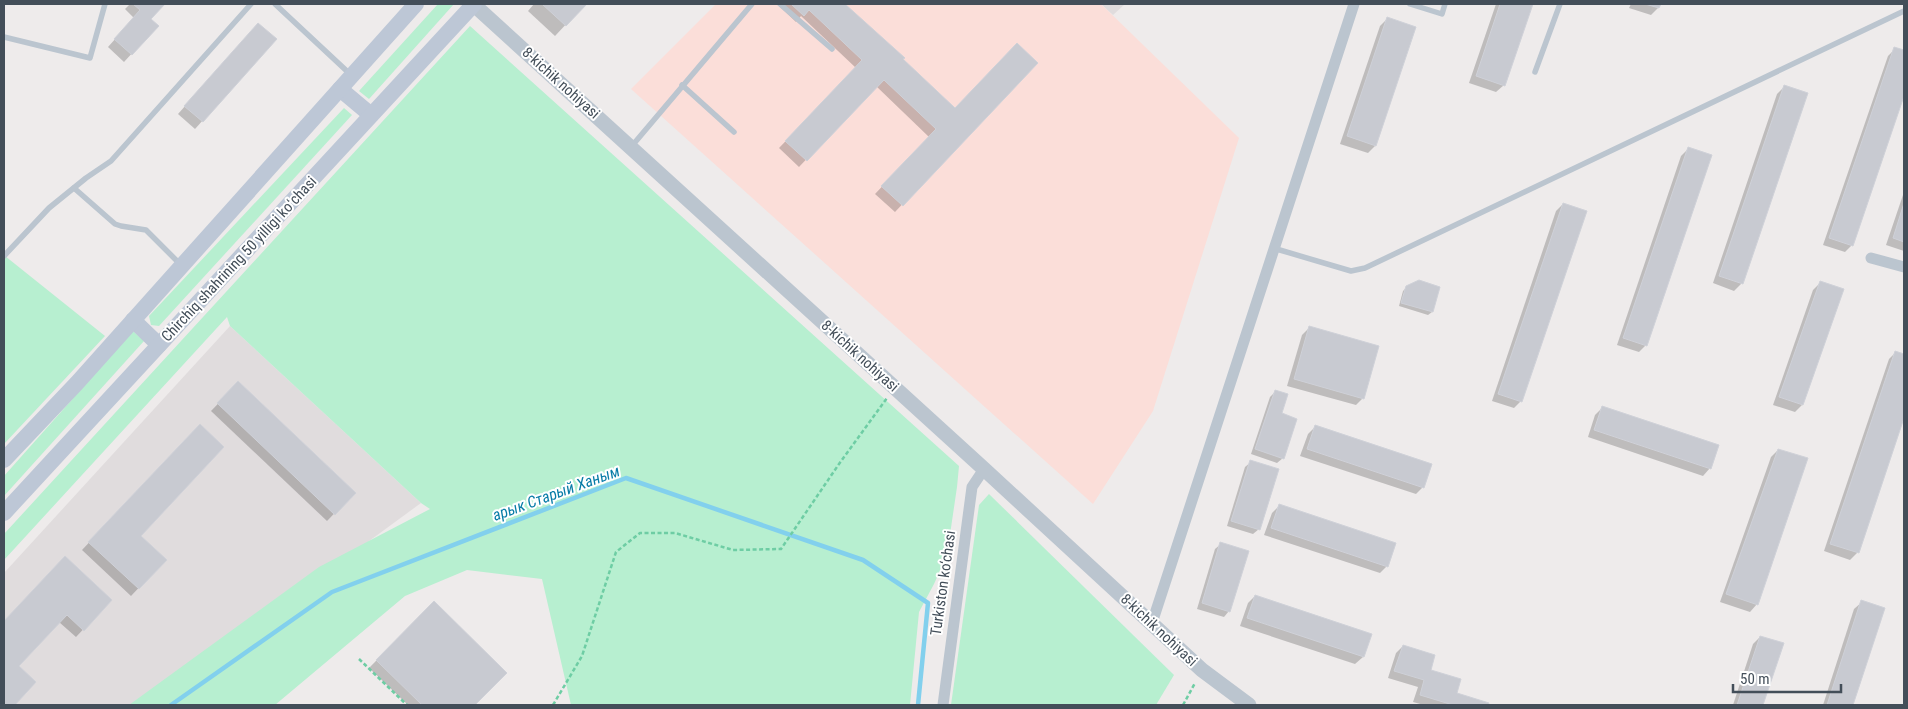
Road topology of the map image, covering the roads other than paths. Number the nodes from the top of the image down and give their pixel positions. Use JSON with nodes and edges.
{"nodes":[{"id":1,"x":105,"y":4,"type":"edge"},
{"id":2,"x":251,"y":4,"type":"edge"},
{"id":3,"x":275,"y":4,"type":"edge"},
{"id":4,"x":416,"y":4,"type":"edge"},
{"id":5,"x":473,"y":4,"type":"edge"},
{"id":6,"x":752,"y":4,"type":"edge"},
{"id":7,"x":780,"y":4,"type":"edge"},
{"id":8,"x":1354,"y":4,"type":"edge"},
{"id":9,"x":1410,"y":4,"type":"edge"},
{"id":10,"x":1445,"y":4,"type":"edge"},
{"id":11,"x":1560,"y":4,"type":"edge"},
{"id":12,"x":1904,"y":11,"type":"edge"},
{"id":13,"x":4,"y":37,"type":"edge"},
{"id":14,"x":832,"y":49,"type":"dead end"},
{"id":15,"x":1535,"y":72,"type":"dead end"},
{"id":16,"x":352,"y":76,"type":"junction"},
{"id":17,"x":682,"y":85,"type":"junction"},
{"id":18,"x":340,"y":89,"type":"junction"},
{"id":19,"x":371,"y":115,"type":"junction"},
{"id":20,"x":734,"y":132,"type":"dead end"},
{"id":21,"x":631,"y":147,"type":"junction"},
{"id":22,"x":74,"y":188,"type":"junction"},
{"id":23,"x":1273,"y":248,"type":"junction"},
{"id":24,"x":4,"y":256,"type":"edge"},
{"id":25,"x":1871,"y":258,"type":"dead end"},
{"id":26,"x":182,"y":265,"type":"junction"},
{"id":27,"x":1904,"y":268,"type":"edge"},
{"id":28,"x":133,"y":320,"type":"junction"},
{"id":29,"x":159,"y":345,"type":"junction"},
{"id":30,"x":4,"y":460,"type":"edge"},
{"id":31,"x":984,"y":468,"type":"junction"},
{"id":32,"x":4,"y":513,"type":"edge"},
{"id":33,"x":1152,"y":623,"type":"junction"},
{"id":34,"x":943,"y":705,"type":"edge"},
{"id":35,"x":1249,"y":705,"type":"edge"}],
"edges":[{"from":1,"to":13,"type":"lane"},
{"from":2,"to":22,"type":"lane"},
{"from":3,"to":16,"type":"lane"},
{"from":4,"to":16,"type":"main road"},
{"from":5,"to":19,"type":"main road","name":"Chirchiq shahrining 50 yilligi koʻchasi"},
{"from":5,"to":21,"type":"street","name":"8-kichik nohiyasi"},
{"from":6,"to":17,"type":"lane"},
{"from":7,"to":14,"type":"lane"},
{"from":8,"to":23,"type":"street"},
{"from":9,"to":10,"type":"lane"},
{"from":11,"to":15,"type":"lane"},
{"from":12,"to":23,"type":"lane"},
{"from":16,"to":18,"type":"main road"},
{"from":17,"to":20,"type":"lane"},
{"from":17,"to":21,"type":"lane"},
{"from":18,"to":19,"type":"main road"},
{"from":18,"to":26,"type":"main road"},
{"from":19,"to":29,"type":"main road","name":"Chirchiq shahrining 50 yilligi koʻchasi"},
{"from":21,"to":31,"type":"street","name":"8-kichik nohiyasi"},
{"from":22,"to":24,"type":"lane"},
{"from":22,"to":26,"type":"lane"},
{"from":23,"to":33,"type":"street"},
{"from":25,"to":27,"type":"street"},
{"from":26,"to":28,"type":"main road"},
{"from":28,"to":29,"type":"main road"},
{"from":28,"to":30,"type":"main road"},
{"from":29,"to":32,"type":"main road","name":"Chirchiq shahrining 50 yilligi koʻchasi"},
{"from":31,"to":33,"type":"street","name":"8-kichik nohiyasi"},
{"from":31,"to":34,"type":"street","name":"Turkiston ko‘chasi"},
{"from":33,"to":35,"type":"street","name":"8-kichik nohiyasi"}]}
